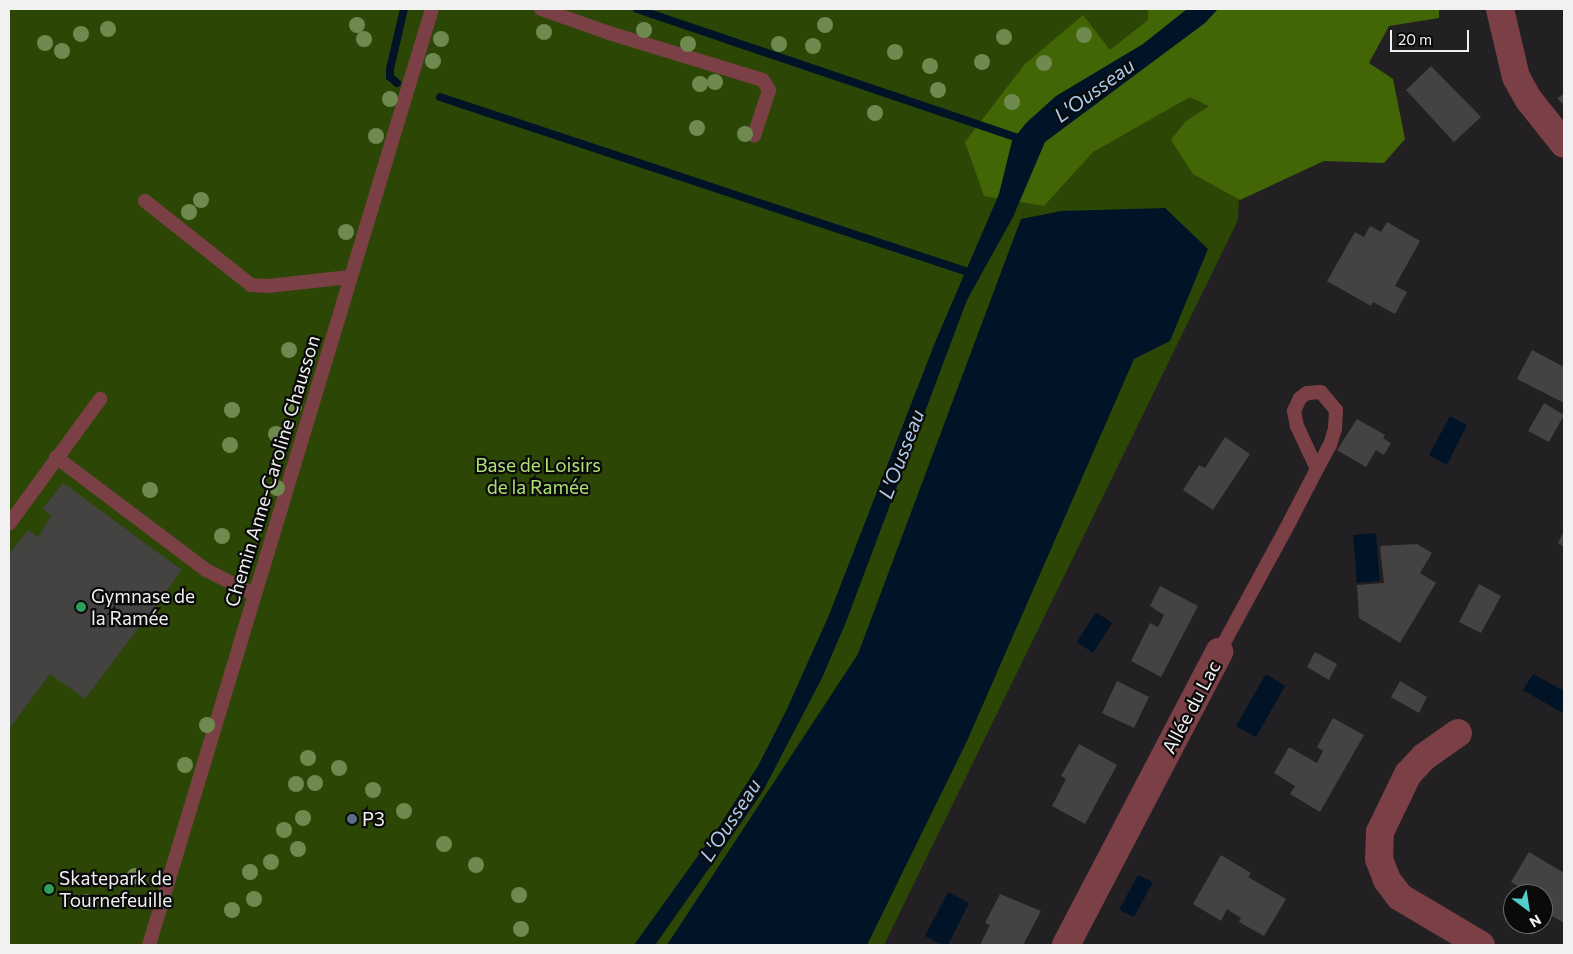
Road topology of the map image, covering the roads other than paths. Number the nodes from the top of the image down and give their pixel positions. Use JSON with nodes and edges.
{"nodes":[{"id":1,"x":432,"y":9,"type":"edge"},
{"id":2,"x":541,"y":9,"type":"edge"},
{"id":3,"x":1500,"y":9,"type":"edge"},
{"id":4,"x":754,"y":136,"type":"dead end"},
{"id":5,"x":1564,"y":144,"type":"edge"},
{"id":6,"x":145,"y":201,"type":"dead end"},
{"id":7,"x":350,"y":278,"type":"junction"},
{"id":8,"x":100,"y":399,"type":"dead end"},
{"id":9,"x":56,"y":457,"type":"junction"},
{"id":10,"x":1317,"y":469,"type":"junction"},
{"id":11,"x":9,"y":524,"type":"edge"},
{"id":12,"x":254,"y":594,"type":"junction"},
{"id":13,"x":1219,"y":652,"type":"joint"},
{"id":14,"x":1458,"y":733,"type":"dead end"},
{"id":15,"x":149,"y":945,"type":"edge"},
{"id":16,"x":1066,"y":945,"type":"edge"},
{"id":17,"x":1481,"y":945,"type":"edge"}],
"edges":[{"from":1,"to":7,"type":"lane","name":"Chemin Anne-Caroline Chausson"},
{"from":2,"to":4,"type":"lane"},
{"from":3,"to":5,"type":"street"},
{"from":6,"to":7,"type":"lane"},
{"from":7,"to":12,"type":"lane","name":"Chemin Anne-Caroline Chausson"},
{"from":8,"to":9,"type":"lane"},
{"from":9,"to":11,"type":"lane"},
{"from":9,"to":12,"type":"lane"},
{"from":10,"to":10,"type":"lane","name":"Allée du Lac"},
{"from":10,"to":13,"type":"lane","name":"Allée du Lac"},
{"from":12,"to":15,"type":"lane","name":"Chemin Anne-Caroline Chausson"},
{"from":13,"to":16,"type":"street","name":"Allée du Lac"},
{"from":14,"to":17,"type":"street"}]}
